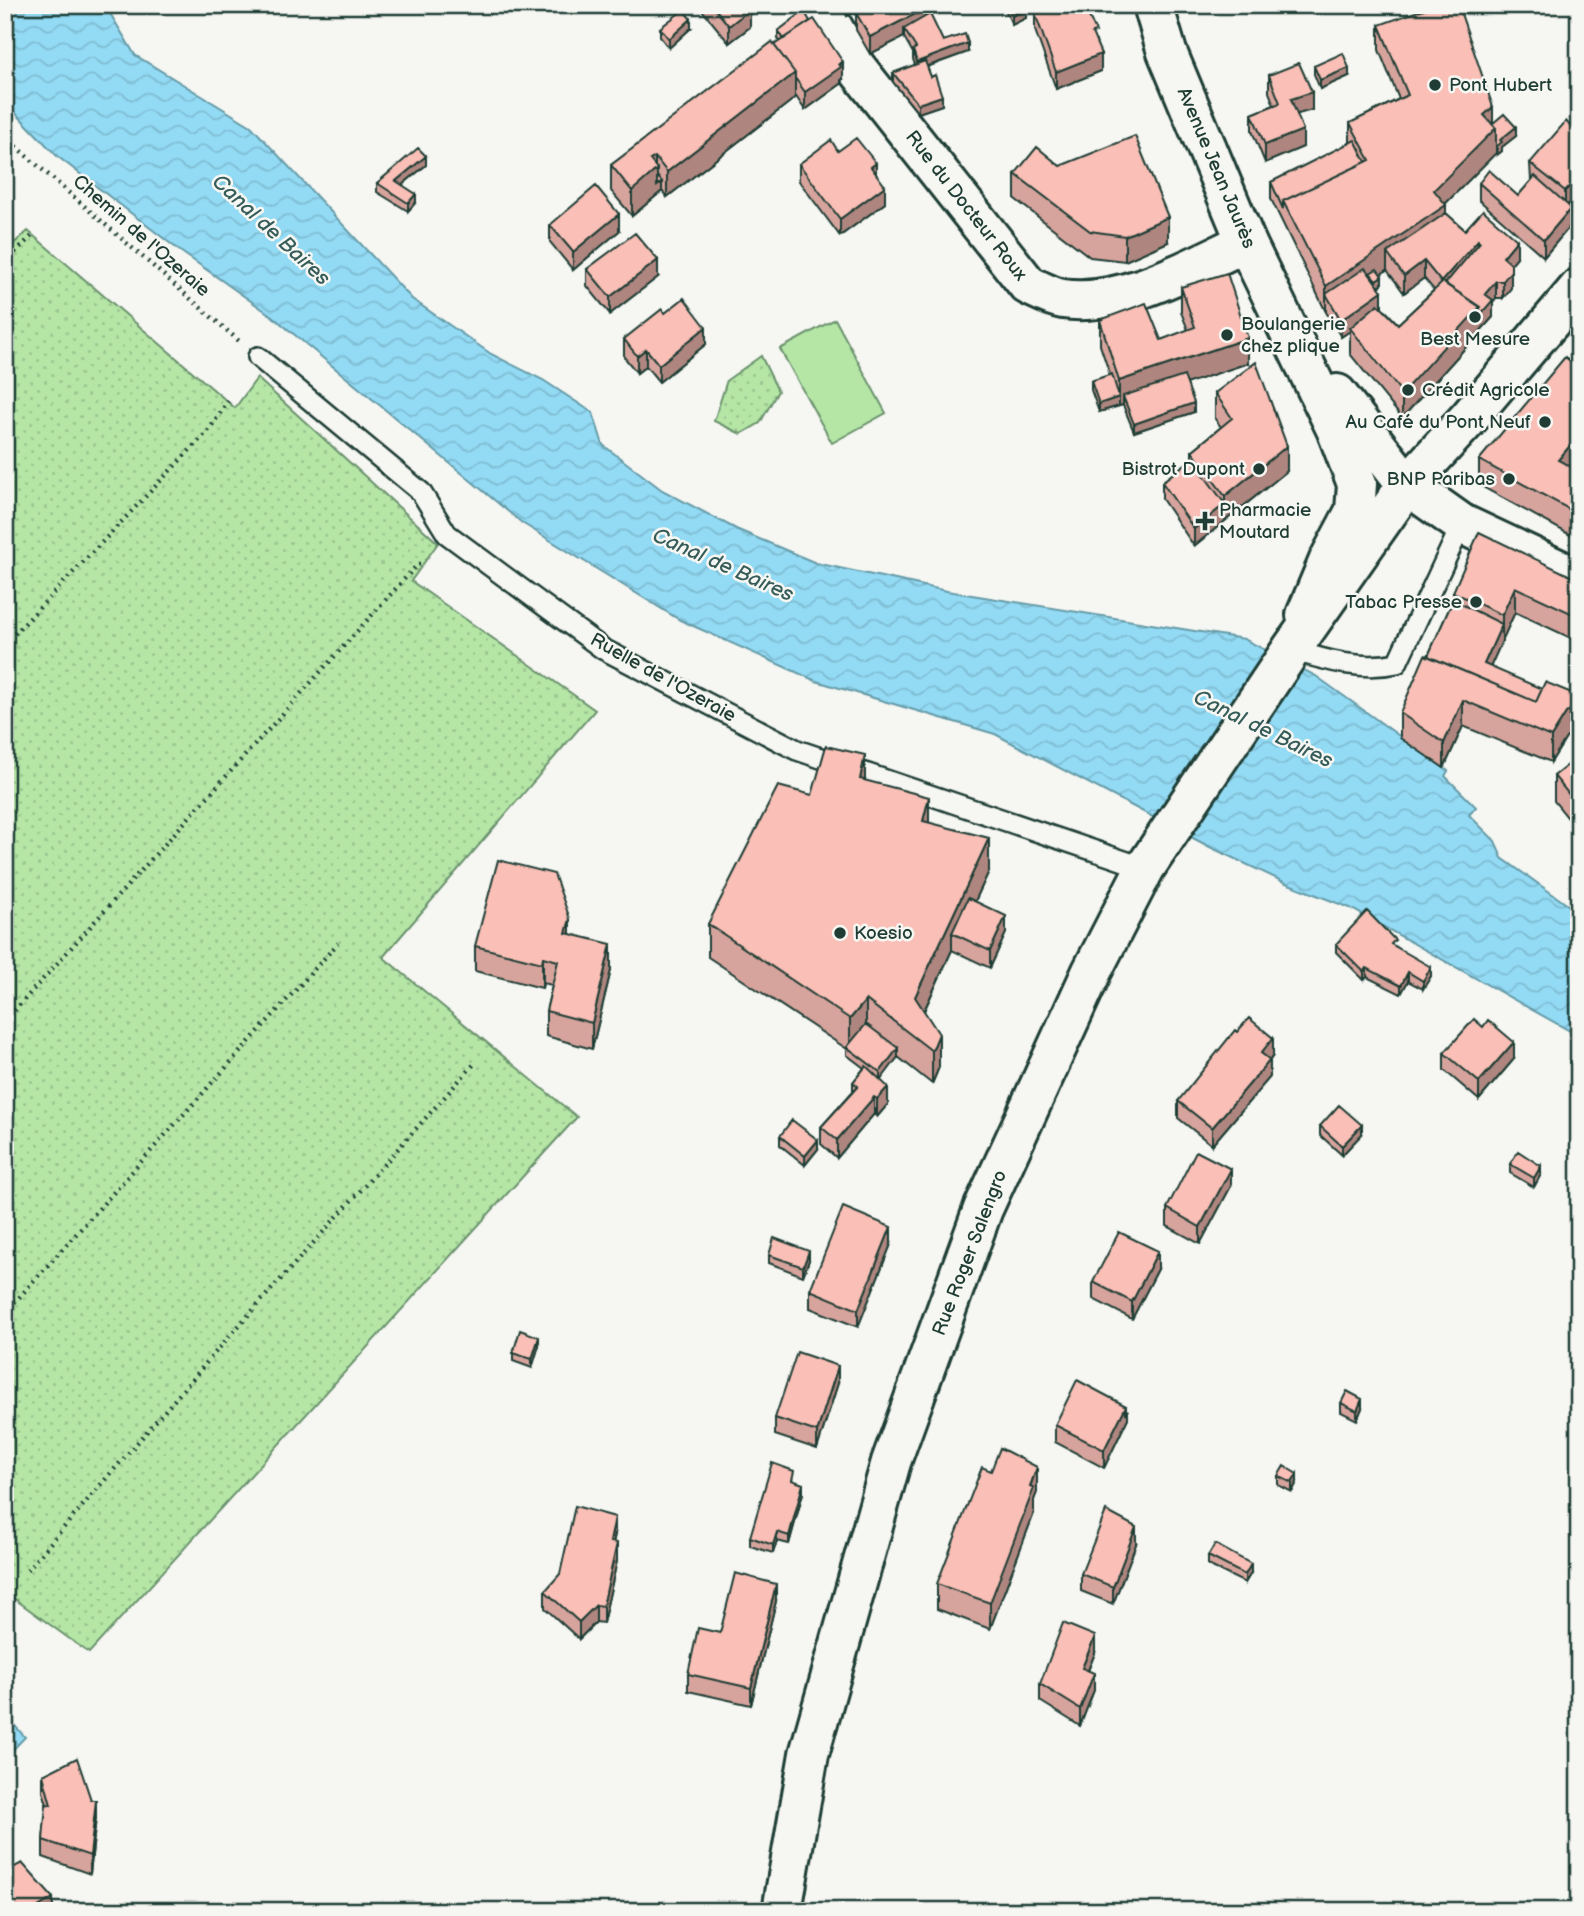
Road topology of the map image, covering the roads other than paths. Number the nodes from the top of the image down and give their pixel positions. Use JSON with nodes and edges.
{"nodes":[{"id":1,"x":820,"y":5,"type":"edge"},
{"id":2,"x":1153,"y":5,"type":"edge"},
{"id":3,"x":1246,"y":242,"type":"junction"},
{"id":4,"x":1579,"y":288,"type":"edge"},
{"id":5,"x":1285,"y":329,"type":"junction"},
{"id":6,"x":258,"y":357,"type":"road end"},
{"id":7,"x":1336,"y":429,"type":"junction"},
{"id":8,"x":1407,"y":485,"type":"junction"},
{"id":9,"x":1462,"y":524,"type":"junction"},
{"id":10,"x":1579,"y":579,"type":"edge"},
{"id":11,"x":1291,"y":650,"type":"junction"},
{"id":12,"x":1145,"y":868,"type":"junction"},
{"id":13,"x":782,"y":1911,"type":"edge"}],
"edges":[{"from":1,"to":3,"type":"main road","name":"Rue du Docteur Roux"},
{"from":2,"to":3,"type":"main road","name":"Avenue Jean Jaurès"},
{"from":3,"to":5,"type":"main road","name":"Avenue Jean Jaurès"},
{"from":4,"to":8,"type":"main road"},
{"from":5,"to":7,"type":"main road","name":"Avenue Jean Jaurès"},
{"from":5,"to":8,"type":"main road","name":"Avenue Jean Jaurès"},
{"from":6,"to":12,"type":"lane","name":"Ruelle de l'Ozeraie"},
{"from":7,"to":8,"type":"main road","name":"Avenue Jean Jaurès"},
{"from":7,"to":11,"type":"main road","name":"Avenue Jean Jaurès"},
{"from":8,"to":9,"type":"main road"},
{"from":8,"to":11,"type":"main road"},
{"from":9,"to":10,"type":"main road"},
{"from":9,"to":11,"type":"lane"},
{"from":11,"to":12,"type":"main road","name":"Rue Roger Salengro"},
{"from":12,"to":13,"type":"main road","name":"Rue Roger Salengro"}]}
